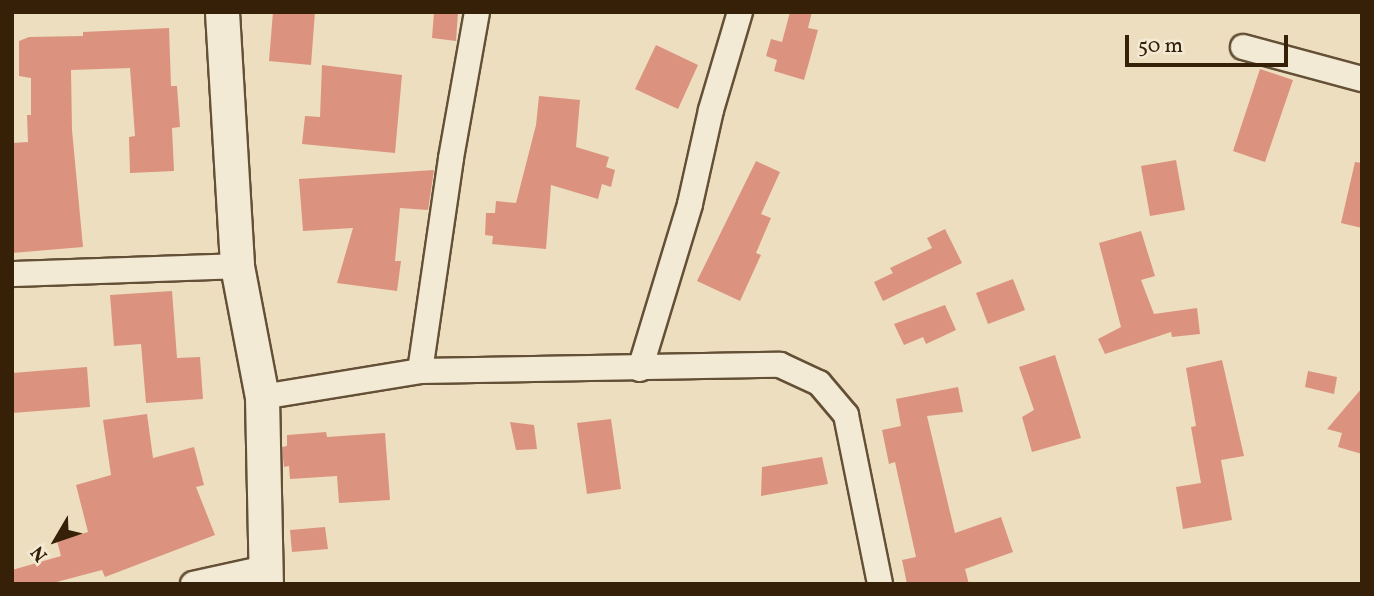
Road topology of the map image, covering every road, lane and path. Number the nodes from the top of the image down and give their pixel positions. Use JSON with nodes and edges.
{"nodes":[{"id":1,"x":222,"y":12,"type":"edge"},
{"id":2,"x":477,"y":12,"type":"edge"},
{"id":3,"x":740,"y":12,"type":"edge"},
{"id":4,"x":1243,"y":47,"type":"dead end"},
{"id":5,"x":1362,"y":79,"type":"edge"},
{"id":6,"x":237,"y":266,"type":"junction"},
{"id":7,"x":12,"y":274,"type":"edge"},
{"id":8,"x":640,"y":369,"type":"junction"},
{"id":9,"x":420,"y":371,"type":"junction"},
{"id":10,"x":262,"y":397,"type":"junction"},
{"id":11,"x":266,"y":576,"type":"edge"},
{"id":12,"x":193,"y":584,"type":"edge"},
{"id":13,"x":880,"y":584,"type":"edge"}],
"edges":[{"from":1,"to":6,"type":"street"},
{"from":2,"to":9,"type":"street"},
{"from":3,"to":8,"type":"street"},
{"from":4,"to":5,"type":"street"},
{"from":6,"to":7,"type":"street"},
{"from":6,"to":10,"type":"street"},
{"from":8,"to":9,"type":"street"},
{"from":8,"to":13,"type":"street"},
{"from":9,"to":10,"type":"street"},
{"from":10,"to":11,"type":"street"},
{"from":11,"to":12,"type":"street"}]}
